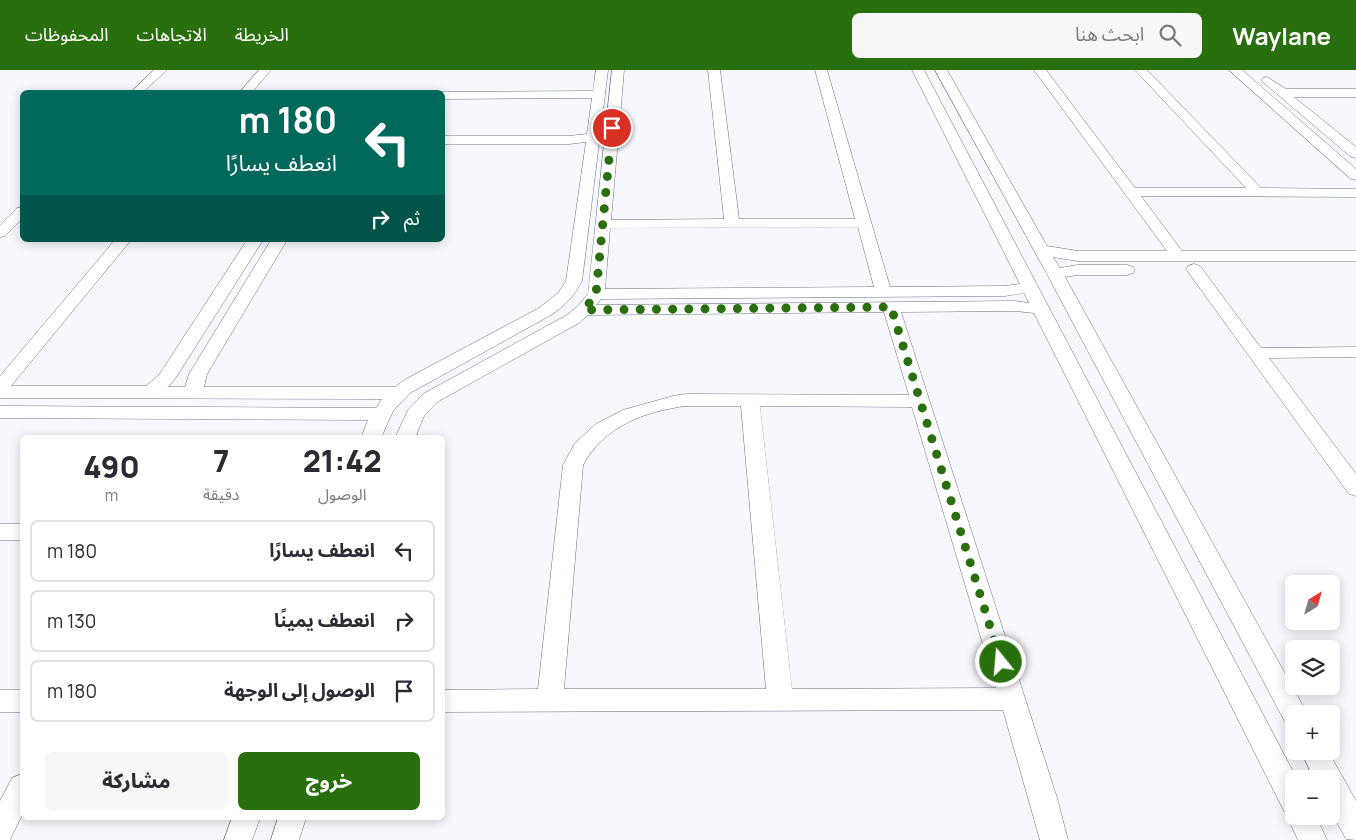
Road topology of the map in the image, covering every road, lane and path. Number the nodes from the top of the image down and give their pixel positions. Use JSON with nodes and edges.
{"nodes":[{"id":1,"x":161,"y":70,"type":"edge"},
{"id":2,"x":264,"y":70,"type":"edge"},
{"id":3,"x":602,"y":70,"type":"edge"},
{"id":4,"x":618,"y":70,"type":"edge"},
{"id":5,"x":714,"y":70,"type":"edge"},
{"id":6,"x":821,"y":70,"type":"edge"},
{"id":7,"x":918,"y":70,"type":"edge"},
{"id":8,"x":941,"y":70,"type":"edge"},
{"id":9,"x":1040,"y":70,"type":"edge"},
{"id":10,"x":1141,"y":70,"type":"edge"},
{"id":11,"x":1236,"y":70,"type":"edge"},
{"id":12,"x":1255,"y":70,"type":"edge"},
{"id":13,"x":138,"y":90,"type":"edge"},
{"id":14,"x":248,"y":90,"type":"edge"},
{"id":15,"x":1283,"y":93,"type":"junction"},
{"id":16,"x":1356,"y":93,"type":"edge"},
{"id":17,"x":445,"y":94,"type":"edge"},
{"id":18,"x":598,"y":94,"type":"junction"},
{"id":19,"x":445,"y":140,"type":"edge"},
{"id":20,"x":592,"y":144,"type":"junction"},
{"id":21,"x":1355,"y":147,"type":"edge"},
{"id":22,"x":445,"y":148,"type":"edge"},
{"id":23,"x":1356,"y":176,"type":"edge"},
{"id":24,"x":1130,"y":192,"type":"junction"},
{"id":25,"x":1257,"y":192,"type":"junction"},
{"id":26,"x":1356,"y":192,"type":"edge"},
{"id":27,"x":20,"y":200,"type":"edge"},
{"id":28,"x":20,"y":213,"type":"edge"},
{"id":29,"x":0,"y":219,"type":"edge"},
{"id":30,"x":732,"y":223,"type":"junction"},
{"id":31,"x":863,"y":223,"type":"junction"},
{"id":32,"x":603,"y":224,"type":"junction"},
{"id":33,"x":0,"y":233,"type":"edge"},
{"id":34,"x":121,"y":242,"type":"edge"},
{"id":35,"x":254,"y":242,"type":"edge"},
{"id":36,"x":277,"y":242,"type":"edge"},
{"id":37,"x":1041,"y":249,"type":"junction"},
{"id":38,"x":1178,"y":256,"type":"junction"},
{"id":39,"x":1356,"y":256,"type":"edge"},
{"id":40,"x":1356,"y":268,"type":"edge"},
{"id":41,"x":1194,"y":269,"type":"junction"},
{"id":42,"x":1055,"y":274,"type":"junction"},
{"id":43,"x":1029,"y":287,"type":"junction"},
{"id":44,"x":596,"y":294,"type":"junction"},
{"id":45,"x":887,"y":300,"type":"junction"},
{"id":46,"x":1041,"y":309,"type":"junction"},
{"id":47,"x":584,"y":310,"type":"junction"},
{"id":48,"x":1356,"y":352,"type":"edge"},
{"id":49,"x":1256,"y":353,"type":"junction"},
{"id":50,"x":198,"y":374,"type":"junction"},
{"id":51,"x":169,"y":375,"type":"junction"},
{"id":52,"x":0,"y":388,"type":"edge"},
{"id":53,"x":0,"y":392,"type":"edge"},
{"id":54,"x":151,"y":392,"type":"junction"},
{"id":55,"x":195,"y":392,"type":"junction"},
{"id":56,"x":398,"y":393,"type":"junction"},
{"id":57,"x":750,"y":400,"type":"junction"},
{"id":58,"x":920,"y":401,"type":"junction"},
{"id":59,"x":0,"y":412,"type":"edge"},
{"id":60,"x":380,"y":414,"type":"junction"},
{"id":61,"x":372,"y":435,"type":"edge"},
{"id":62,"x":407,"y":435,"type":"edge"},
{"id":63,"x":1121,"y":465,"type":"junction"},
{"id":64,"x":1158,"y":466,"type":"junction"},
{"id":65,"x":1356,"y":489,"type":"edge"},
{"id":66,"x":0,"y":532,"type":"edge"},
{"id":67,"x":20,"y":532,"type":"edge"},
{"id":68,"x":1012,"y":699,"type":"junction"},
{"id":69,"x":780,"y":700,"type":"junction"},
{"id":70,"x":0,"y":701,"type":"edge"},
{"id":71,"x":20,"y":701,"type":"edge"},
{"id":72,"x":445,"y":701,"type":"edge"},
{"id":73,"x":550,"y":701,"type":"junction"},
{"id":74,"x":1289,"y":705,"type":"edge"},
{"id":75,"x":1285,"y":784,"type":"edge"},
{"id":76,"x":20,"y":790,"type":"edge"},
{"id":77,"x":1340,"y":800,"type":"edge"},
{"id":78,"x":245,"y":820,"type":"edge"},
{"id":79,"x":291,"y":820,"type":"edge"},
{"id":80,"x":1306,"y":825,"type":"edge"},
{"id":81,"x":1356,"y":829,"type":"edge"},
{"id":82,"x":0,"y":830,"type":"edge"},
{"id":83,"x":238,"y":840,"type":"edge"},
{"id":84,"x":285,"y":840,"type":"edge"},
{"id":85,"x":1054,"y":840,"type":"edge"},
{"id":86,"x":1313,"y":840,"type":"edge"}],
"edges":[{"from":1,"to":13,"type":"street"},
{"from":2,"to":14,"type":"street"},
{"from":3,"to":18,"type":"street"},
{"from":4,"to":32,"type":"street"},
{"from":5,"to":30,"type":"street"},
{"from":6,"to":31,"type":"street"},
{"from":7,"to":43,"type":"street"},
{"from":8,"to":37,"type":"street"},
{"from":9,"to":24,"type":"street"},
{"from":10,"to":25,"type":"street"},
{"from":11,"to":23,"type":"street"},
{"from":12,"to":15,"type":"street"},
{"from":15,"to":16,"type":"street"},
{"from":15,"to":21,"type":"street"},
{"from":17,"to":18,"type":"street"},
{"from":18,"to":20,"type":"street"},
{"from":19,"to":20,"type":"street"},
{"from":20,"to":22,"type":"street"},
{"from":20,"to":56,"type":"street"},
{"from":24,"to":25,"type":"street"},
{"from":24,"to":38,"type":"street"},
{"from":25,"to":26,"type":"street"},
{"from":27,"to":29,"type":"street"},
{"from":28,"to":33,"type":"street"},
{"from":30,"to":31,"type":"street"},
{"from":30,"to":32,"type":"street"},
{"from":31,"to":45,"type":"street"},
{"from":32,"to":44,"type":"street"},
{"from":34,"to":52,"type":"street"},
{"from":35,"to":51,"type":"street"},
{"from":36,"to":50,"type":"street"},
{"from":37,"to":38,"type":"street"},
{"from":37,"to":42,"type":"street"},
{"from":38,"to":39,"type":"street"},
{"from":40,"to":41,"type":"street"},
{"from":41,"to":42,"type":"street"},
{"from":41,"to":49,"type":"street"},
{"from":42,"to":64,"type":"street"},
{"from":43,"to":45,"type":"street"},
{"from":43,"to":46,"type":"street"},
{"from":44,"to":45,"type":"street"},
{"from":44,"to":47,"type":"street"},
{"from":45,"to":46,"type":"street"},
{"from":45,"to":47,"type":"street"},
{"from":45,"to":58,"type":"street"},
{"from":46,"to":63,"type":"street"},
{"from":47,"to":62,"type":"street"},
{"from":48,"to":49,"type":"street"},
{"from":49,"to":65,"type":"street"},
{"from":50,"to":51,"type":"street"},
{"from":50,"to":55,"type":"street"},
{"from":51,"to":54,"type":"street"},
{"from":53,"to":54,"type":"street"},
{"from":54,"to":55,"type":"street"},
{"from":55,"to":56,"type":"street"},
{"from":56,"to":60,"type":"street"},
{"from":57,"to":58,"type":"street"},
{"from":57,"to":69,"type":"street"},
{"from":57,"to":73,"type":"street"},
{"from":58,"to":68,"type":"street"},
{"from":59,"to":60,"type":"street"},
{"from":60,"to":61,"type":"street"},
{"from":63,"to":64,"type":"street"},
{"from":63,"to":75,"type":"street"},
{"from":64,"to":74,"type":"street"},
{"from":66,"to":67,"type":"street"},
{"from":68,"to":69,"type":"street"},
{"from":68,"to":85,"type":"street"},
{"from":69,"to":73,"type":"street"},
{"from":70,"to":71,"type":"street"},
{"from":72,"to":73,"type":"street"},
{"from":76,"to":82,"type":"street"},
{"from":77,"to":81,"type":"street"},
{"from":78,"to":83,"type":"street"},
{"from":79,"to":84,"type":"street"},
{"from":80,"to":86,"type":"street"}]}
